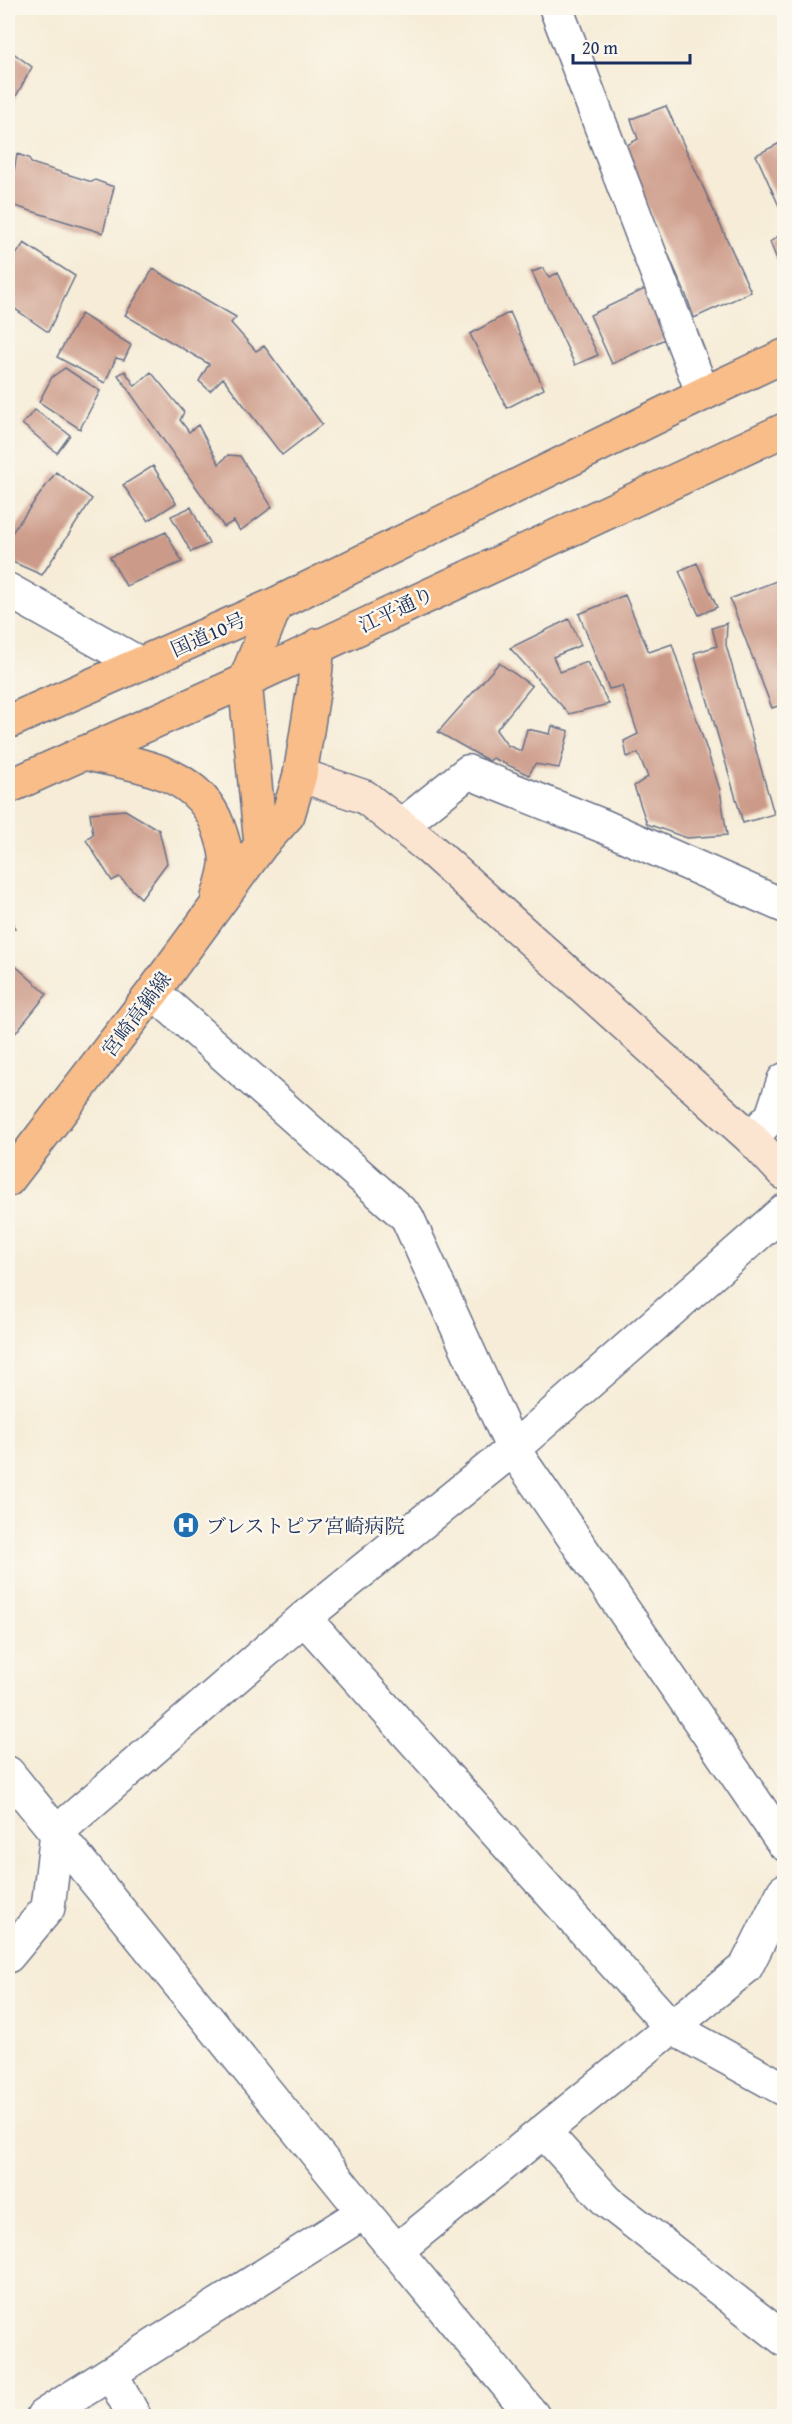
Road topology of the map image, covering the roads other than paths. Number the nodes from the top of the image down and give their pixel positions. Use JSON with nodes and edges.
{"nodes":[{"id":1,"x":556,"y":8,"type":"edge"},
{"id":2,"x":784,"y":356,"type":"edge"},
{"id":3,"x":703,"y":394,"type":"junction"},
{"id":4,"x":784,"y":430,"type":"edge"},
{"id":5,"x":8,"y":590,"type":"edge"},
{"id":6,"x":276,"y":604,"type":"junction"},
{"id":7,"x":318,"y":645,"type":"junction"},
{"id":8,"x":140,"y":664,"type":"junction"},
{"id":9,"x":245,"y":681,"type":"junction"},
{"id":10,"x":8,"y":722,"type":"edge"},
{"id":11,"x":83,"y":753,"type":"junction"},
{"id":12,"x":300,"y":775,"type":"junction"},
{"id":13,"x":8,"y":787,"type":"edge"},
{"id":14,"x":401,"y":826,"type":"junction"},
{"id":15,"x":261,"y":845,"type":"junction"},
{"id":16,"x":784,"y":906,"type":"edge"},
{"id":17,"x":214,"y":910,"type":"junction"},
{"id":18,"x":153,"y":992,"type":"junction"},
{"id":19,"x":784,"y":1080,"type":"edge"},
{"id":20,"x":751,"y":1138,"type":"junction"},
{"id":21,"x":784,"y":1173,"type":"edge"},
{"id":22,"x":8,"y":1180,"type":"edge"},
{"id":23,"x":784,"y":1211,"type":"edge"},
{"id":24,"x":513,"y":1449,"type":"junction"},
{"id":25,"x":304,"y":1618,"type":"junction"},
{"id":26,"x":8,"y":1773,"type":"edge"},
{"id":27,"x":57,"y":1832,"type":"junction"},
{"id":28,"x":784,"y":1844,"type":"edge"},
{"id":29,"x":784,"y":1891,"type":"edge"},
{"id":30,"x":8,"y":1956,"type":"edge"},
{"id":31,"x":671,"y":2027,"type":"junction"},
{"id":32,"x":784,"y":2089,"type":"edge"},
{"id":33,"x":543,"y":2132,"type":"junction"},
{"id":34,"x":364,"y":2212,"type":"junction"},
{"id":35,"x":396,"y":2252,"type":"junction"},
{"id":36,"x":784,"y":2339,"type":"edge"},
{"id":37,"x":111,"y":2373,"type":"junction"},
{"id":38,"x":43,"y":2416,"type":"edge"},
{"id":39,"x":134,"y":2416,"type":"edge"},
{"id":40,"x":533,"y":2416,"type":"edge"}],
"edges":[{"from":1,"to":3,"type":"street"},
{"from":2,"to":3,"type":"main road"},
{"from":3,"to":6,"type":"main road"},
{"from":4,"to":7,"type":"main road","name":"江平通り"},
{"from":5,"to":8,"type":"street"},
{"from":6,"to":8,"type":"main road","name":"国道10号"},
{"from":6,"to":9,"type":"main road"},
{"from":7,"to":9,"type":"main road","name":"江平通り"},
{"from":7,"to":12,"type":"main road","name":"宮崎高鍋線"},
{"from":8,"to":10,"type":"main road"},
{"from":9,"to":11,"type":"main road","name":"江平通り"},
{"from":9,"to":15,"type":"main road"},
{"from":11,"to":13,"type":"main road","name":"江平通り"},
{"from":11,"to":17,"type":"main road"},
{"from":12,"to":14,"type":"street"},
{"from":12,"to":15,"type":"main road","name":"宮崎高鍋線"},
{"from":14,"to":16,"type":"street"},
{"from":14,"to":20,"type":"street"},
{"from":15,"to":17,"type":"main road","name":"宮崎高鍋線"},
{"from":17,"to":18,"type":"main road","name":"宮崎高鍋線"},
{"from":18,"to":22,"type":"main road","name":"宮崎高鍋線"},
{"from":18,"to":24,"type":"street"},
{"from":19,"to":20,"type":"street"},
{"from":20,"to":21,"type":"street"},
{"from":23,"to":24,"type":"street"},
{"from":24,"to":25,"type":"street"},
{"from":24,"to":28,"type":"street"},
{"from":25,"to":27,"type":"street"},
{"from":25,"to":31,"type":"street"},
{"from":26,"to":27,"type":"street"},
{"from":27,"to":30,"type":"street"},
{"from":27,"to":34,"type":"street"},
{"from":29,"to":31,"type":"street"},
{"from":31,"to":32,"type":"street"},
{"from":31,"to":33,"type":"street"},
{"from":33,"to":35,"type":"street"},
{"from":33,"to":36,"type":"street"},
{"from":34,"to":35,"type":"street"},
{"from":34,"to":37,"type":"street"},
{"from":35,"to":40,"type":"street"},
{"from":37,"to":38,"type":"street"},
{"from":37,"to":39,"type":"street"}]}
